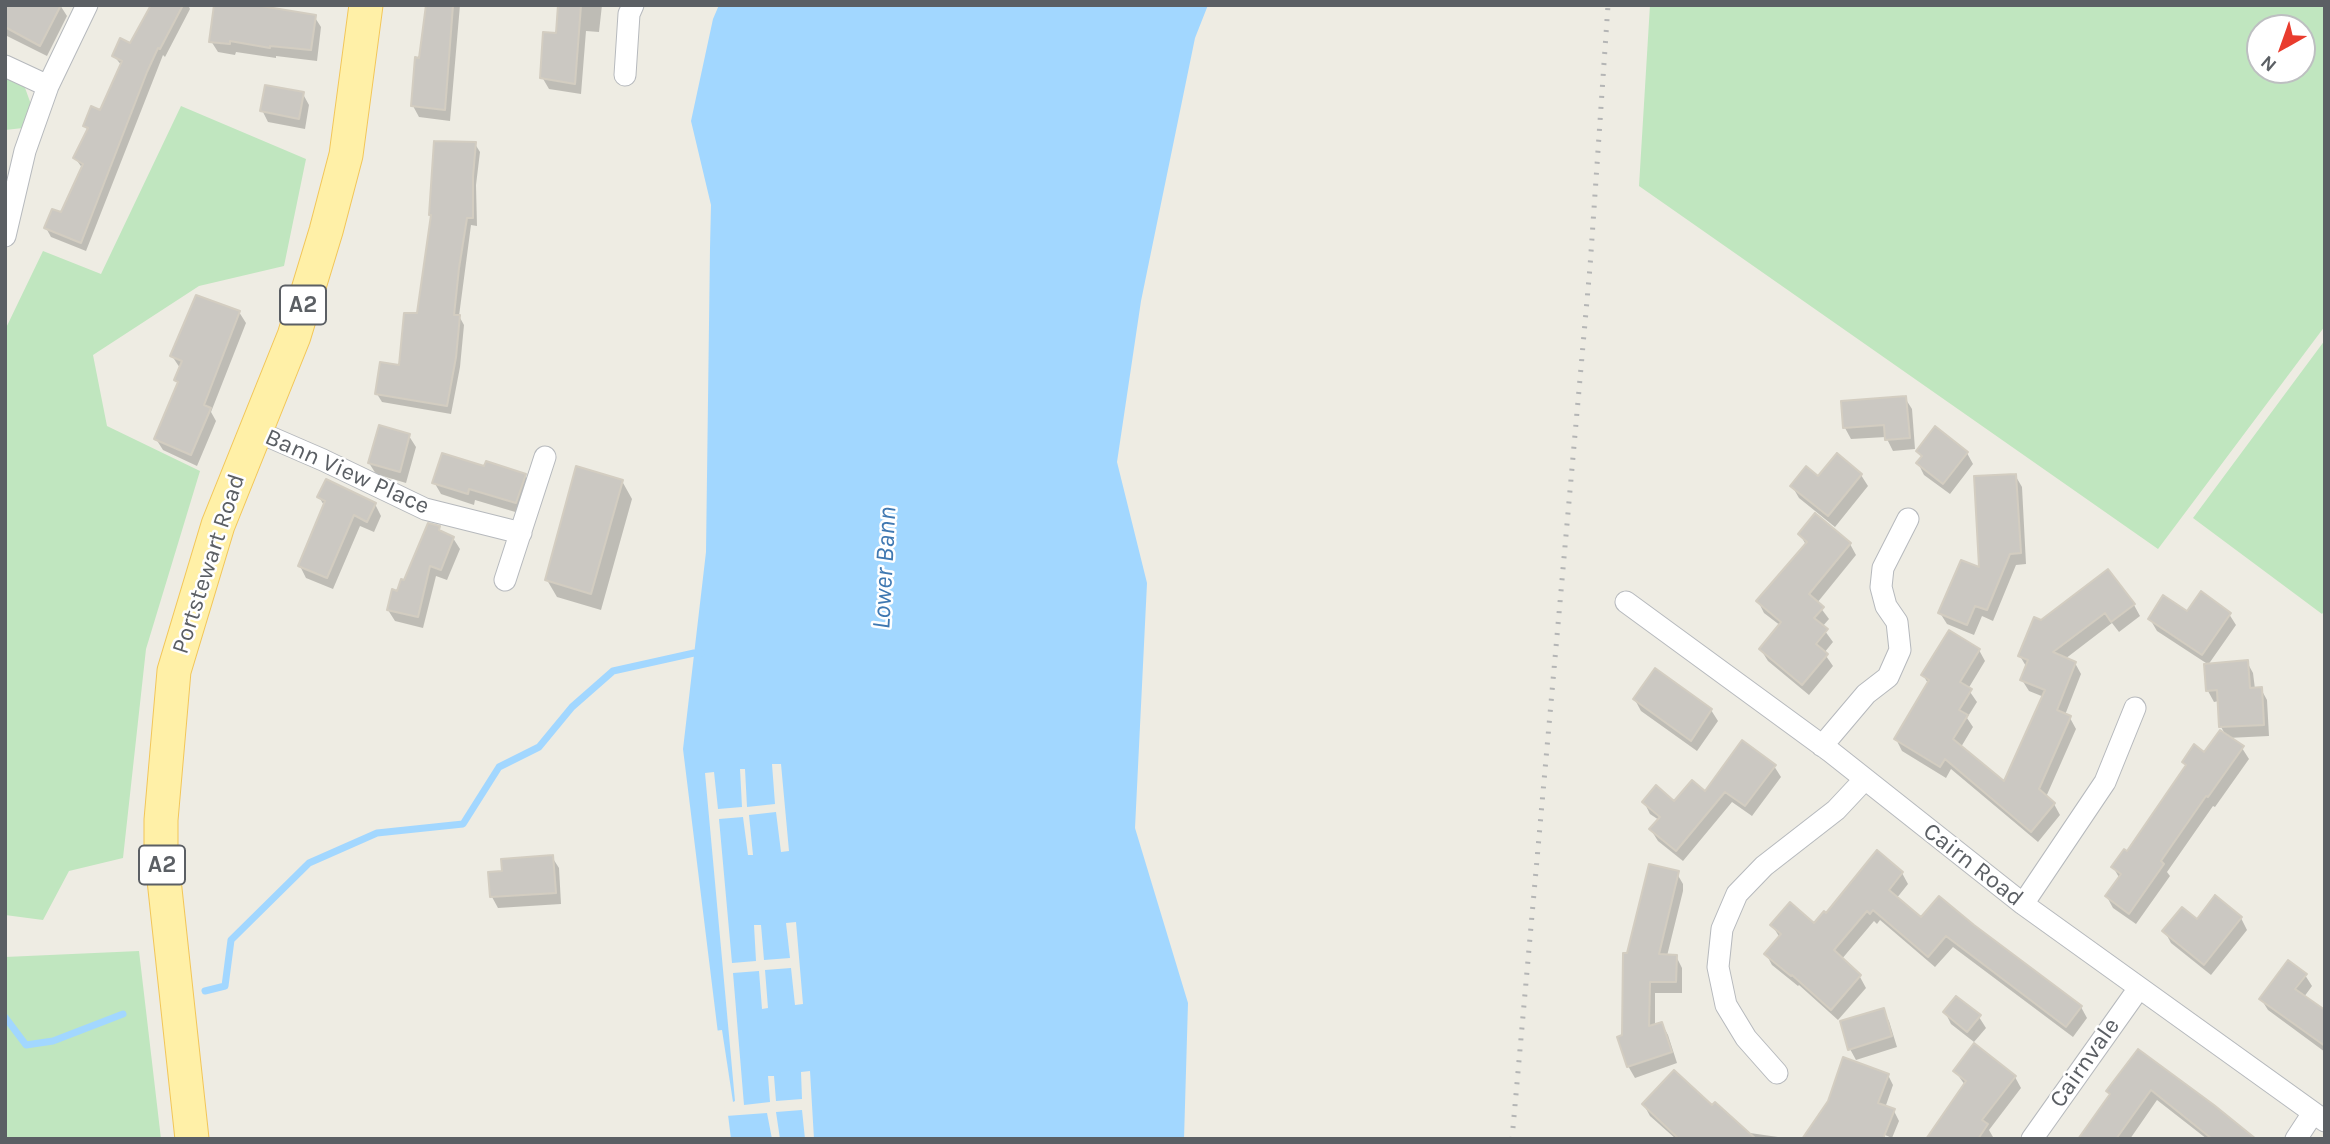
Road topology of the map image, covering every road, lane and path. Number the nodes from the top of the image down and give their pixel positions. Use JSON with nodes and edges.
{"nodes":[{"id":1,"x":87,"y":5,"type":"edge"},
{"id":2,"x":366,"y":5,"type":"edge"},
{"id":3,"x":633,"y":5,"type":"edge"},
{"id":4,"x":5,"y":66,"type":"edge"},
{"id":5,"x":625,"y":75,"type":"dead end"},
{"id":6,"x":48,"y":86,"type":"junction"},
{"id":7,"x":15,"y":148,"type":"edge"},
{"id":8,"x":5,"y":236,"type":"edge"},
{"id":9,"x":256,"y":432,"type":"junction"},
{"id":10,"x":545,"y":457,"type":"dead end"},
{"id":11,"x":1908,"y":519,"type":"dead end"},
{"id":12,"x":521,"y":533,"type":"junction"},
{"id":13,"x":505,"y":580,"type":"dead end"},
{"id":14,"x":1626,"y":602,"type":"dead end"},
{"id":15,"x":2136,"y":708,"type":"dead end"},
{"id":16,"x":1822,"y":746,"type":"junction"},
{"id":17,"x":1865,"y":779,"type":"junction"},
{"id":18,"x":2022,"y":904,"type":"junction"},
{"id":19,"x":2139,"y":988,"type":"junction"},
{"id":20,"x":1777,"y":1073,"type":"dead end"},
{"id":21,"x":2319,"y":1117,"type":"edge"},
{"id":22,"x":192,"y":1139,"type":"edge"},
{"id":23,"x":2032,"y":1139,"type":"edge"},
{"id":24,"x":2296,"y":1139,"type":"edge"}],
"edges":[{"from":1,"to":6,"type":"street"},
{"from":2,"to":9,"type":"main road","name":"Portstewart Road","number":"A2"},
{"from":3,"to":5,"type":"street"},
{"from":4,"to":6,"type":"street"},
{"from":6,"to":7,"type":"street"},
{"from":7,"to":8,"type":"street"},
{"from":9,"to":12,"type":"street","name":"Bann View Place"},
{"from":9,"to":22,"type":"main road","name":"Portstewart Road","number":"A2"},
{"from":10,"to":12,"type":"street"},
{"from":11,"to":16,"type":"street"},
{"from":12,"to":13,"type":"street"},
{"from":14,"to":16,"type":"street","name":"Cairn Road"},
{"from":15,"to":18,"type":"street"},
{"from":16,"to":17,"type":"street","name":"Cairn Road"},
{"from":17,"to":18,"type":"street","name":"Cairn Road"},
{"from":17,"to":20,"type":"street"},
{"from":18,"to":19,"type":"street","name":"Cairn Road"},
{"from":19,"to":21,"type":"street","name":"Cairn Road"},
{"from":19,"to":23,"type":"street","name":"Cairnvale"},
{"from":21,"to":24,"type":"street"}]}
